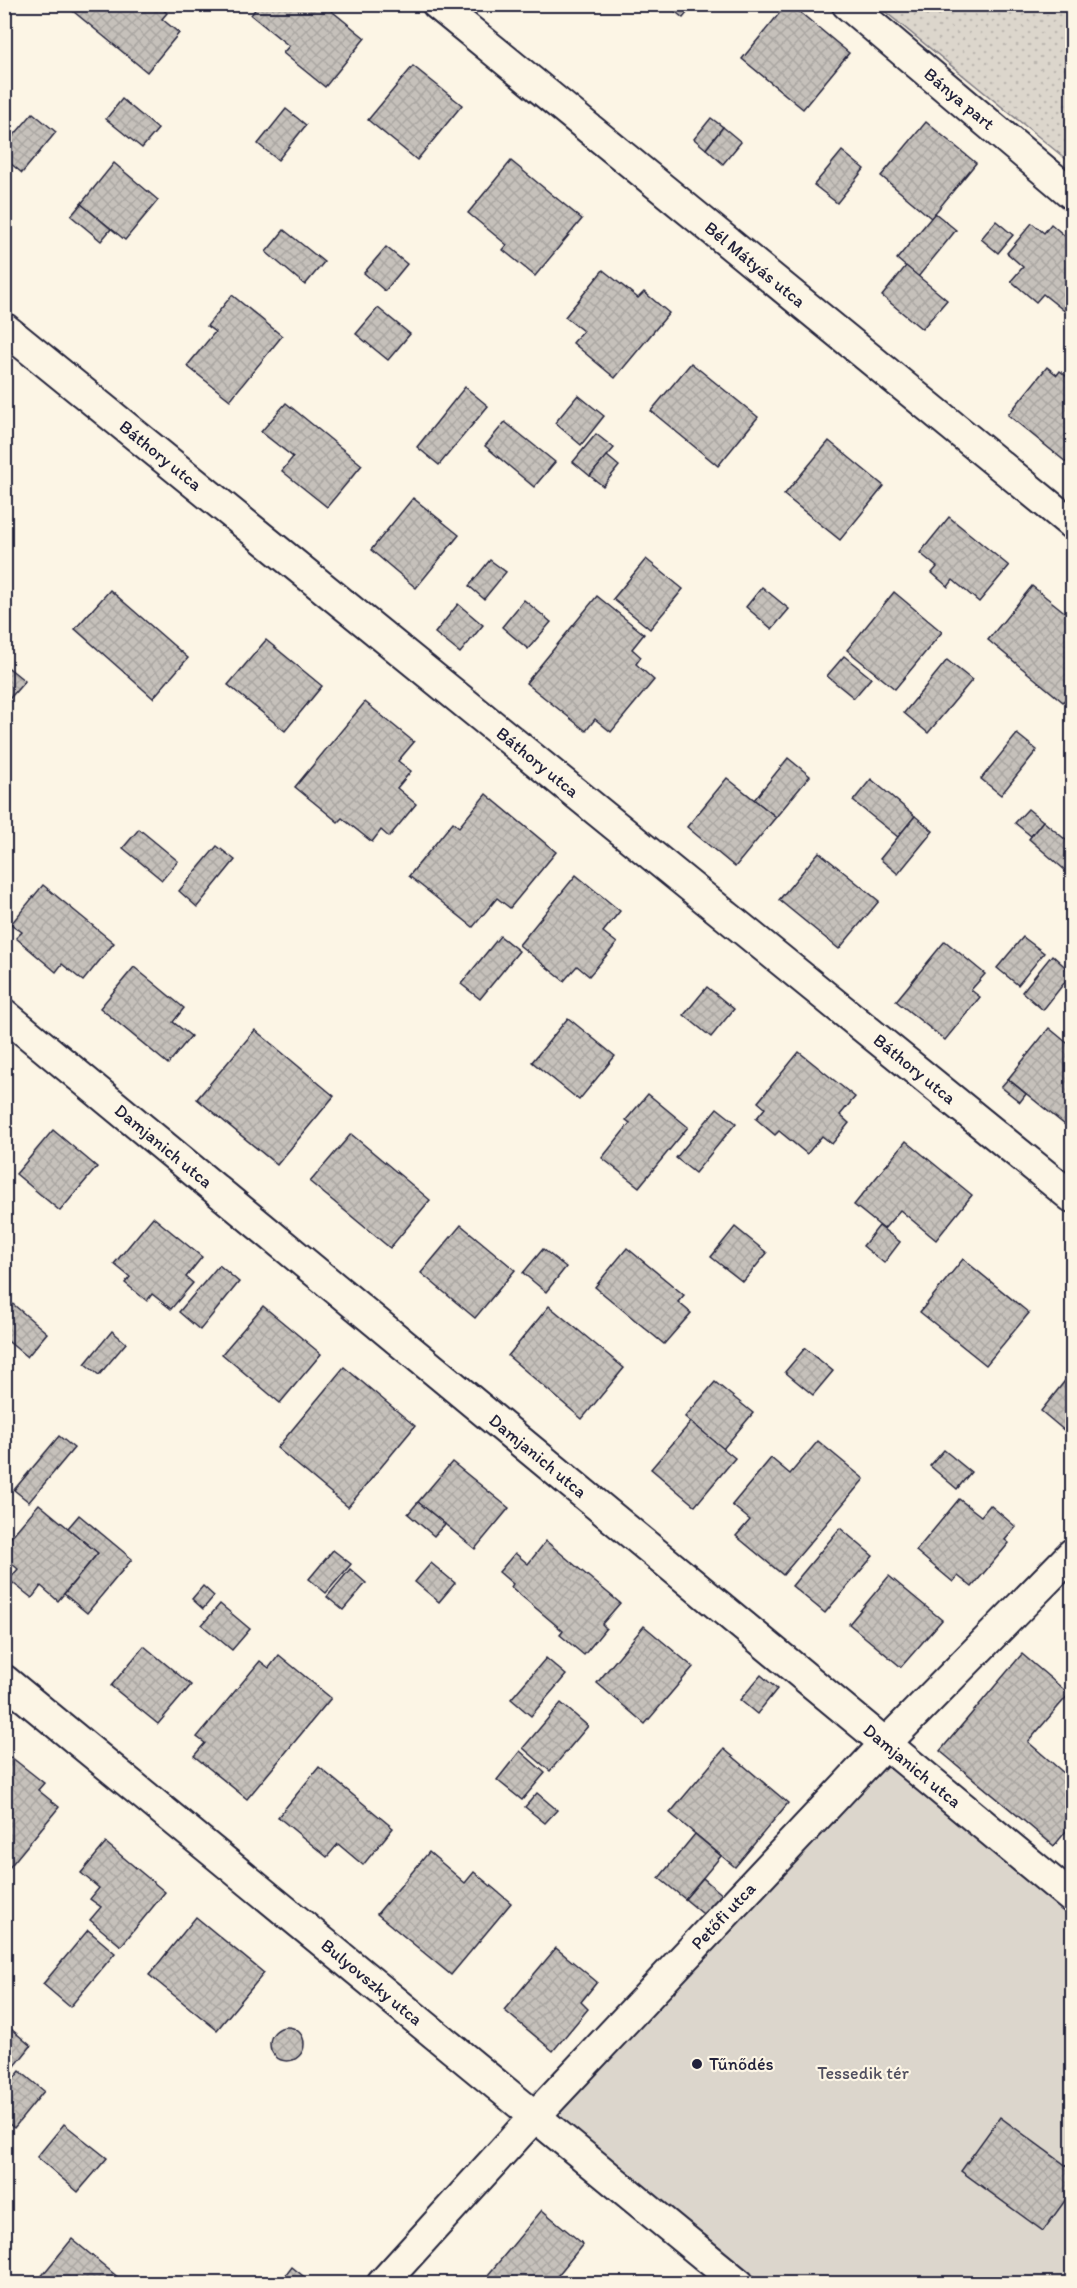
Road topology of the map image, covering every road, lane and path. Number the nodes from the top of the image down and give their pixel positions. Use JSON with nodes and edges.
{"nodes":[{"id":1,"x":437,"y":4,"type":"edge"},
{"id":2,"x":847,"y":4,"type":"edge"},
{"id":3,"x":1072,"y":194,"type":"edge"},
{"id":4,"x":4,"y":328,"type":"edge"},
{"id":5,"x":1072,"y":524,"type":"edge"},
{"id":6,"x":4,"y":1014,"type":"edge"},
{"id":7,"x":1072,"y":1197,"type":"edge"},
{"id":8,"x":1072,"y":1554,"type":"edge"},
{"id":9,"x":4,"y":1680,"type":"edge"},
{"id":10,"x":885,"y":1744,"type":"junction"},
{"id":11,"x":1072,"y":1898,"type":"edge"},
{"id":12,"x":535,"y":2116,"type":"junction"},
{"id":13,"x":382,"y":2283,"type":"edge"},
{"id":14,"x":739,"y":2283,"type":"edge"}],
"edges":[{"from":1,"to":5,"type":"street","name":"Bél Mátyás utca"},
{"from":2,"to":3,"type":"street","name":"Bánya part"},
{"from":4,"to":7,"type":"street","name":"Báthory utca"},
{"from":6,"to":10,"type":"street","name":"Damjanich utca"},
{"from":8,"to":10,"type":"street","name":"Petőfi utca"},
{"from":9,"to":12,"type":"street","name":"Bulyovszky utca"},
{"from":10,"to":11,"type":"street","name":"Damjanich utca"},
{"from":10,"to":12,"type":"street","name":"Petőfi utca"},
{"from":12,"to":13,"type":"street","name":"Petőfi utca"},
{"from":12,"to":14,"type":"street","name":"Bulyovszky utca"}]}
